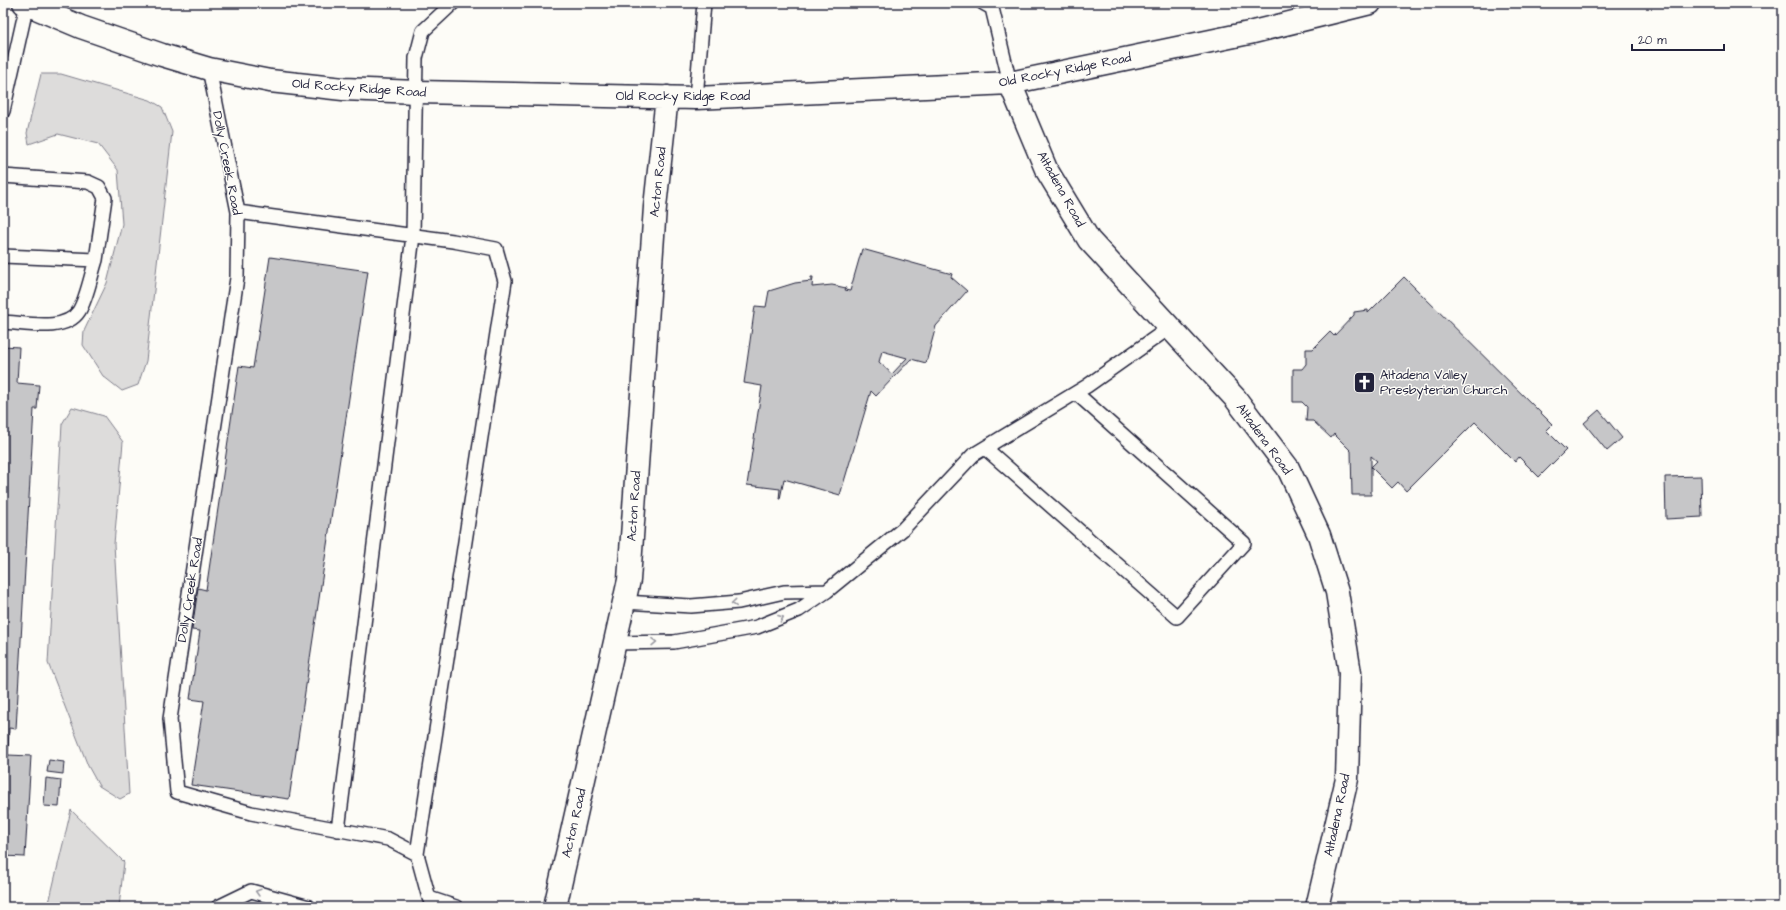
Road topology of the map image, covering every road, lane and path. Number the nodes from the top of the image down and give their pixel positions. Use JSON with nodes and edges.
{"nodes":[{"id":1,"x":453,"y":3,"type":"edge"},
{"id":2,"x":704,"y":3,"type":"edge"},
{"id":3,"x":983,"y":3,"type":"edge"},
{"id":4,"x":1370,"y":3,"type":"edge"},
{"id":5,"x":25,"y":4,"type":"edge"},
{"id":6,"x":209,"y":69,"type":"junction"},
{"id":7,"x":1010,"y":83,"type":"junction"},
{"id":8,"x":417,"y":92,"type":"junction"},
{"id":9,"x":667,"y":97,"type":"junction"},
{"id":10,"x":696,"y":98,"type":"junction"},
{"id":11,"x":3,"y":111,"type":"edge"},
{"id":12,"x":3,"y":176,"type":"edge"},
{"id":13,"x":238,"y":212,"type":"junction"},
{"id":14,"x":413,"y":236,"type":"junction"},
{"id":15,"x":3,"y":256,"type":"edge"},
{"id":16,"x":96,"y":260,"type":"junction"},
{"id":17,"x":3,"y":322,"type":"edge"},
{"id":18,"x":1169,"y":328,"type":"junction"},
{"id":19,"x":1076,"y":393,"type":"junction"},
{"id":20,"x":985,"y":448,"type":"junction"},
{"id":21,"x":827,"y":591,"type":"junction"},
{"id":22,"x":624,"y":602,"type":"junction"},
{"id":23,"x":615,"y":643,"type":"junction"},
{"id":24,"x":338,"y":830,"type":"junction"},
{"id":25,"x":417,"y":854,"type":"junction"},
{"id":26,"x":425,"y":903,"type":"edge"},
{"id":27,"x":448,"y":906,"type":"edge"},
{"id":28,"x":218,"y":907,"type":"edge"},
{"id":29,"x":309,"y":907,"type":"edge"},
{"id":30,"x":555,"y":907,"type":"edge"},
{"id":31,"x":1317,"y":907,"type":"edge"}],
"edges":[{"from":1,"to":8,"type":"lane"},
{"from":2,"to":10,"type":"lane"},
{"from":3,"to":7,"type":"lane"},
{"from":4,"to":7,"type":"street","name":"Old Rocky Ridge Road"},
{"from":5,"to":6,"type":"street","name":"Old Rocky Ridge Road"},
{"from":5,"to":11,"type":"lane"},
{"from":6,"to":8,"type":"street","name":"Old Rocky Ridge Road"},
{"from":6,"to":13,"type":"lane","name":"Dolly Creek Road"},
{"from":7,"to":10,"type":"street","name":"Old Rocky Ridge Road"},
{"from":7,"to":18,"type":"street","name":"Altadena Road"},
{"from":8,"to":9,"type":"street","name":"Old Rocky Ridge Road"},
{"from":8,"to":14,"type":"lane"},
{"from":9,"to":10,"type":"street","name":"Old Rocky Ridge Road"},
{"from":9,"to":22,"type":"street","name":"Acton Road"},
{"from":12,"to":16,"type":"lane"},
{"from":13,"to":14,"type":"lane"},
{"from":13,"to":24,"type":"lane","name":"Dolly Creek Road"},
{"from":14,"to":24,"type":"lane"},
{"from":14,"to":25,"type":"lane"},
{"from":15,"to":16,"type":"lane"},
{"from":16,"to":17,"type":"lane"},
{"from":18,"to":19,"type":"lane"},
{"from":18,"to":31,"type":"street","name":"Altadena Road"},
{"from":19,"to":20,"type":"lane"},
{"from":19,"to":20,"type":"lane"},
{"from":20,"to":21,"type":"lane"},
{"from":21,"to":22,"type":"lane","one_way":true},
{"from":23,"to":21,"type":"lane","one_way":true},
{"from":22,"to":23,"type":"street","name":"Acton Road"},
{"from":23,"to":30,"type":"street","name":"Acton Road"},
{"from":24,"to":25,"type":"lane","name":"Dolly Creek Road"},
{"from":25,"to":26,"type":"lane"},
{"from":26,"to":27,"type":"lane"},
{"from":29,"to":28,"type":"lane","one_way":true}]}
